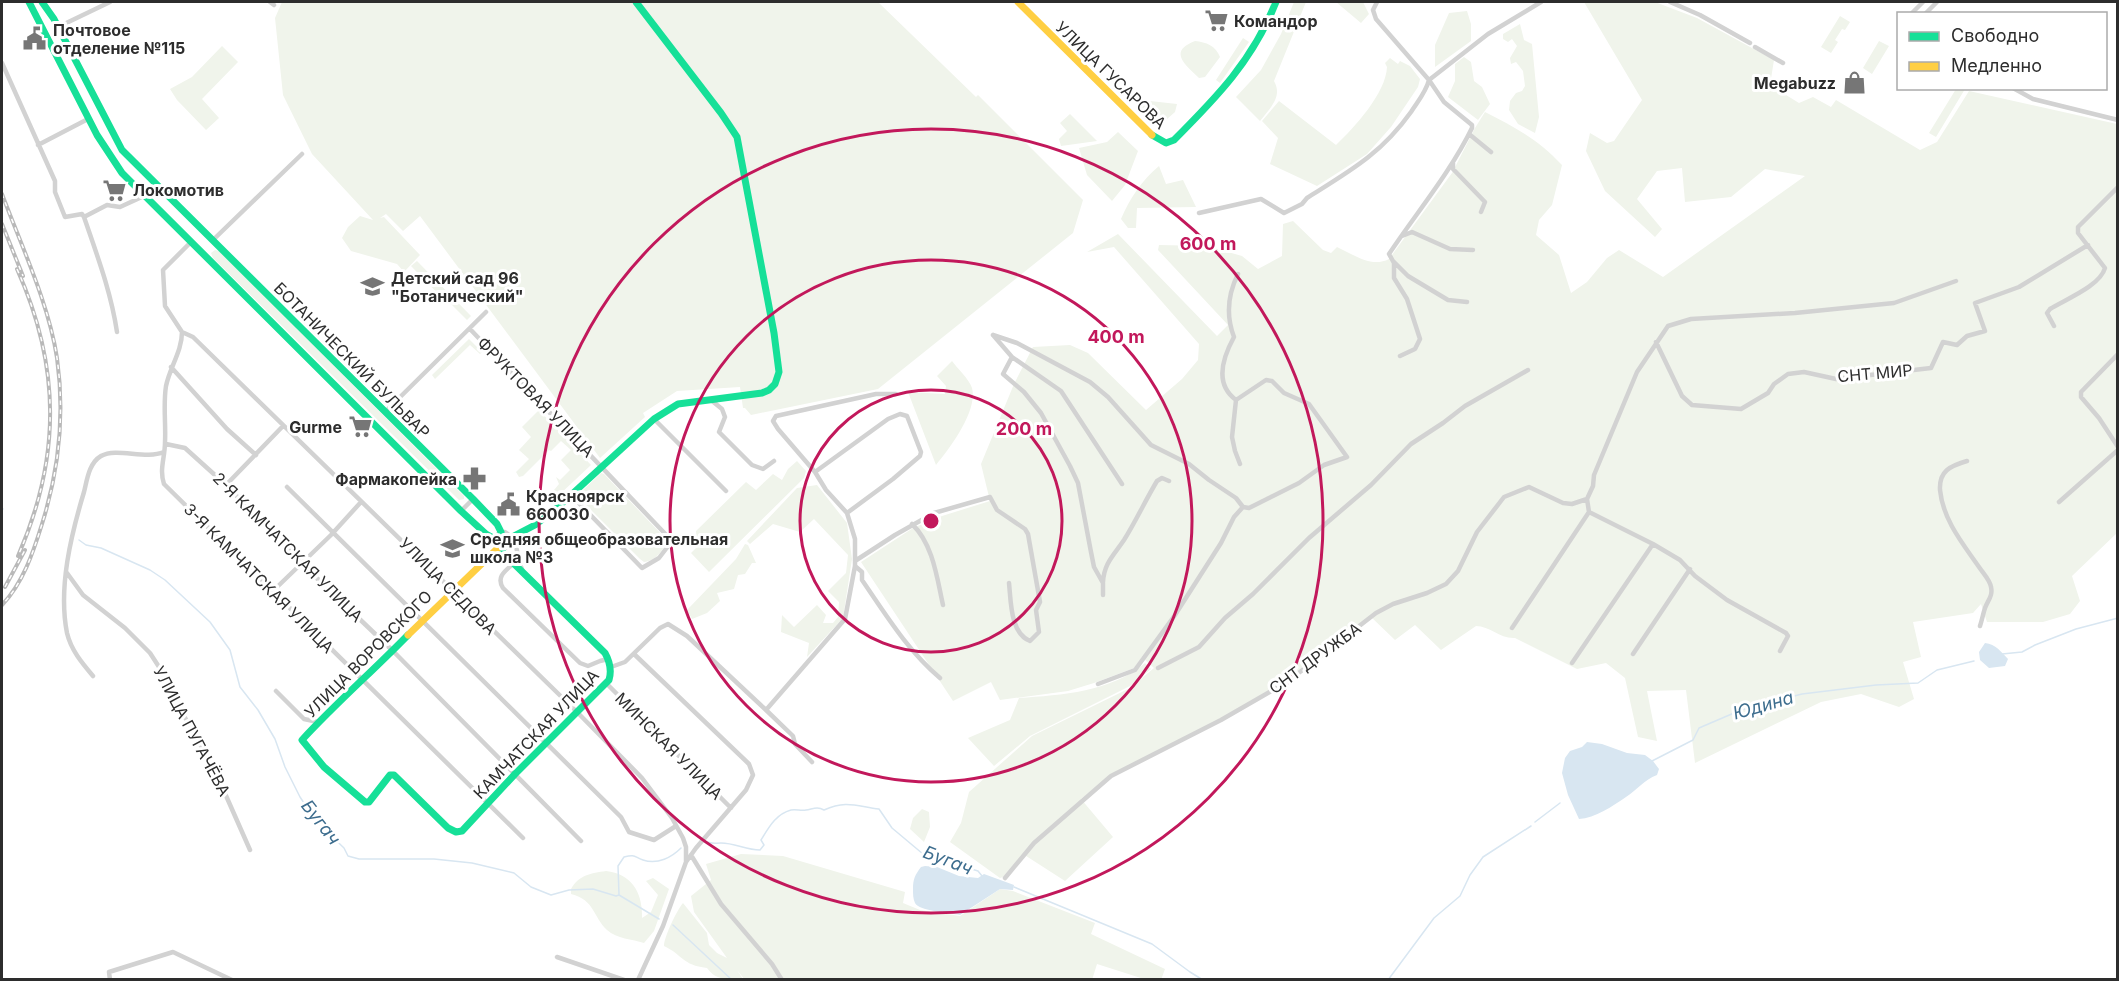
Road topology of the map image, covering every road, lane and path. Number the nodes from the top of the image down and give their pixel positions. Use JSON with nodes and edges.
{"nodes":[{"id":1,"x":29,"y":2,"type":"edge"},
{"id":2,"x":42,"y":2,"type":"edge"},
{"id":3,"x":110,"y":2,"type":"edge"},
{"id":4,"x":636,"y":2,"type":"edge"},
{"id":5,"x":1018,"y":2,"type":"edge"},
{"id":6,"x":1276,"y":2,"type":"edge"},
{"id":7,"x":1377,"y":2,"type":"edge"},
{"id":8,"x":1541,"y":2,"type":"edge"},
{"id":9,"x":1670,"y":2,"type":"edge"},
{"id":10,"x":58,"y":27,"type":"junction"},
{"id":11,"x":1750,"y":43,"type":"dead end"},
{"id":12,"x":1755,"y":47,"type":"dead end"},
{"id":13,"x":2,"y":63,"type":"edge"},
{"id":14,"x":1783,"y":63,"type":"dead end"},
{"id":15,"x":1429,"y":80,"type":"junction"},
{"id":16,"x":2017,"y":90,"type":"edge"},
{"id":17,"x":88,"y":119,"type":"junction"},
{"id":18,"x":2118,"y":120,"type":"edge"},
{"id":19,"x":1469,"y":134,"type":"junction"},
{"id":20,"x":38,"y":144,"type":"junction"},
{"id":21,"x":1491,"y":152,"type":"dead end"},
{"id":22,"x":302,"y":154,"type":"dead end"},
{"id":23,"x":1453,"y":164,"type":"junction"},
{"id":24,"x":2118,"y":187,"type":"edge"},
{"id":25,"x":144,"y":196,"type":"junction"},
{"id":26,"x":1481,"y":212,"type":"dead end"},
{"id":27,"x":1199,"y":213,"type":"dead end"},
{"id":28,"x":84,"y":217,"type":"junction"},
{"id":29,"x":1400,"y":237,"type":"junction"},
{"id":30,"x":213,"y":240,"type":"junction"},
{"id":31,"x":191,"y":242,"type":"junction"},
{"id":32,"x":2088,"y":245,"type":"junction"},
{"id":33,"x":1473,"y":250,"type":"dead end"},
{"id":34,"x":201,"y":252,"type":"junction"},
{"id":35,"x":1394,"y":263,"type":"junction"},
{"id":36,"x":1238,"y":274,"type":"dead end"},
{"id":37,"x":1956,"y":281,"type":"dead end"},
{"id":38,"x":1467,"y":302,"type":"dead end"},
{"id":39,"x":486,"y":312,"type":"dead end"},
{"id":40,"x":2054,"y":326,"type":"dead end"},
{"id":41,"x":470,"y":329,"type":"junction"},
{"id":42,"x":117,"y":332,"type":"dead end"},
{"id":43,"x":182,"y":332,"type":"junction"},
{"id":44,"x":1656,"y":342,"type":"junction"},
{"id":45,"x":2118,"y":354,"type":"edge"},
{"id":46,"x":1400,"y":356,"type":"dead end"},
{"id":47,"x":1012,"y":357,"type":"junction"},
{"id":48,"x":171,"y":367,"type":"junction"},
{"id":49,"x":1528,"y":370,"type":"dead end"},
{"id":50,"x":896,"y":394,"type":"dead end"},
{"id":51,"x":710,"y":399,"type":"junction"},
{"id":52,"x":1236,"y":400,"type":"junction"},
{"id":53,"x":385,"y":412,"type":"junction"},
{"id":54,"x":654,"y":419,"type":"junction"},
{"id":55,"x":283,"y":426,"type":"junction"},
{"id":56,"x":166,"y":444,"type":"junction"},
{"id":57,"x":2118,"y":449,"type":"edge"},
{"id":58,"x":164,"y":452,"type":"junction"},
{"id":59,"x":256,"y":455,"type":"junction"},
{"id":60,"x":774,"y":461,"type":"dead end"},
{"id":61,"x":1967,"y":461,"type":"dead end"},
{"id":62,"x":1240,"y":464,"type":"dead end"},
{"id":63,"x":602,"y":467,"type":"junction"},
{"id":64,"x":815,"y":472,"type":"junction"},
{"id":65,"x":1169,"y":481,"type":"dead end"},
{"id":66,"x":1122,"y":484,"type":"dead end"},
{"id":67,"x":226,"y":485,"type":"junction"},
{"id":68,"x":287,"y":487,"type":"dead end"},
{"id":69,"x":726,"y":491,"type":"dead end"},
{"id":70,"x":571,"y":495,"type":"junction"},
{"id":71,"x":473,"y":499,"type":"junction"},
{"id":72,"x":1587,"y":499,"type":"junction"},
{"id":73,"x":361,"y":502,"type":"junction"},
{"id":74,"x":2059,"y":502,"type":"dead end"},
{"id":75,"x":1243,"y":507,"type":"junction"},
{"id":76,"x":461,"y":511,"type":"junction"},
{"id":77,"x":1589,"y":512,"type":"junction"},
{"id":78,"x":847,"y":513,"type":"junction"},
{"id":79,"x":912,"y":524,"type":"junction"},
{"id":80,"x":332,"y":532,"type":"junction"},
{"id":81,"x":501,"y":532,"type":"junction"},
{"id":82,"x":512,"y":538,"type":"junction"},
{"id":83,"x":495,"y":539,"type":"junction"},
{"id":84,"x":1653,"y":544,"type":"junction"},
{"id":85,"x":499,"y":548,"type":"junction"},
{"id":86,"x":855,"y":563,"type":"junction"},
{"id":87,"x":302,"y":564,"type":"junction"},
{"id":88,"x":513,"y":564,"type":"junction"},
{"id":89,"x":1690,"y":569,"type":"junction"},
{"id":90,"x":67,"y":573,"type":"junction"},
{"id":91,"x":526,"y":576,"type":"junction"},
{"id":92,"x":1009,"y":583,"type":"dead end"},
{"id":93,"x":1103,"y":583,"type":"junction"},
{"id":94,"x":273,"y":590,"type":"junction"},
{"id":95,"x":452,"y":591,"type":"junction"},
{"id":96,"x":1103,"y":595,"type":"dead end"},
{"id":97,"x":943,"y":605,"type":"dead end"},
{"id":98,"x":422,"y":620,"type":"junction"},
{"id":99,"x":1980,"y":626,"type":"dead end"},
{"id":100,"x":1512,"y":628,"type":"dead end"},
{"id":101,"x":393,"y":651,"type":"junction"},
{"id":102,"x":1780,"y":651,"type":"dead end"},
{"id":103,"x":634,"y":654,"type":"junction"},
{"id":104,"x":1633,"y":654,"type":"dead end"},
{"id":105,"x":608,"y":659,"type":"junction"},
{"id":106,"x":1572,"y":663,"type":"dead end"},
{"id":107,"x":611,"y":667,"type":"junction"},
{"id":108,"x":1158,"y":668,"type":"dead end"},
{"id":109,"x":93,"y":676,"type":"dead end"},
{"id":110,"x":940,"y":678,"type":"dead end"},
{"id":111,"x":363,"y":681,"type":"junction"},
{"id":112,"x":606,"y":683,"type":"junction"},
{"id":113,"x":1098,"y":684,"type":"dead end"},
{"id":114,"x":276,"y":691,"type":"dead end"},
{"id":115,"x":766,"y":710,"type":"junction"},
{"id":116,"x":577,"y":712,"type":"junction"},
{"id":117,"x":318,"y":722,"type":"junction"},
{"id":118,"x":546,"y":743,"type":"junction"},
{"id":119,"x":812,"y":762,"type":"dead end"},
{"id":120,"x":515,"y":774,"type":"junction"},
{"id":121,"x":488,"y":804,"type":"junction"},
{"id":122,"x":731,"y":808,"type":"junction"},
{"id":123,"x":676,"y":826,"type":"junction"},
{"id":124,"x":453,"y":831,"type":"joint"},
{"id":125,"x":523,"y":838,"type":"dead end"},
{"id":126,"x":581,"y":841,"type":"dead end"},
{"id":127,"x":686,"y":847,"type":"junction"},
{"id":128,"x":696,"y":848,"type":"junction"},
{"id":129,"x":250,"y":850,"type":"dead end"},
{"id":130,"x":691,"y":855,"type":"junction"},
{"id":131,"x":687,"y":862,"type":"junction"},
{"id":132,"x":1005,"y":878,"type":"dead end"},
{"id":133,"x":557,"y":957,"type":"dead end"},
{"id":134,"x":110,"y":979,"type":"edge"},
{"id":135,"x":232,"y":980,"type":"edge"},
{"id":136,"x":624,"y":980,"type":"edge"},
{"id":137,"x":638,"y":980,"type":"edge"},
{"id":138,"x":782,"y":980,"type":"edge"}],
"edges":[{"from":1,"to":17,"type":"street","name":"БОТАНИЧЕСКИЙ БУЛЬВАР"},
{"from":2,"to":10,"type":"street","name":"БОТАНИЧЕСКИЙ БУЛЬВАР"},
{"from":3,"to":10,"type":"street"},
{"from":4,"to":51,"type":"street"},
{"from":5,"to":6,"type":"street","name":"УЛИЦА ГУСАРОВА"},
{"from":7,"to":15,"type":"street"},
{"from":8,"to":15,"type":"street"},
{"from":9,"to":11,"type":"street"},
{"from":10,"to":30,"type":"street","name":"БОТАНИЧЕСКИЙ БУЛЬВАР"},
{"from":12,"to":14,"type":"street"},
{"from":13,"to":20,"type":"street"},
{"from":15,"to":19,"type":"street"},
{"from":15,"to":27,"type":"street"},
{"from":16,"to":18,"type":"street"},
{"from":17,"to":20,"type":"street"},
{"from":17,"to":25,"type":"street","name":"БОТАНИЧЕСКИЙ БУЛЬВАР"},
{"from":19,"to":21,"type":"street"},
{"from":19,"to":23,"type":"street"},
{"from":20,"to":28,"type":"street"},
{"from":22,"to":30,"type":"street"},
{"from":23,"to":26,"type":"street"},
{"from":23,"to":29,"type":"street"},
{"from":24,"to":32,"type":"street"},
{"from":25,"to":28,"type":"street"},
{"from":25,"to":31,"type":"street","name":"БОТАНИЧЕСКИЙ БУЛЬВАР"},
{"from":28,"to":42,"type":"street"},
{"from":29,"to":33,"type":"street"},
{"from":29,"to":35,"type":"street"},
{"from":30,"to":34,"type":"street"},
{"from":30,"to":53,"type":"street","name":"БОТАНИЧЕСКИЙ БУЛЬВАР"},
{"from":31,"to":34,"type":"street","name":"БОТАНИЧЕСКИЙ БУЛЬВАР"},
{"from":31,"to":43,"type":"street"},
{"from":32,"to":40,"type":"street"},
{"from":32,"to":44,"type":"street","name":"СНТ МИР"},
{"from":34,"to":76,"type":"street","name":"БОТАНИЧЕСКИЙ БУЛЬВАР"},
{"from":35,"to":38,"type":"street"},
{"from":35,"to":46,"type":"street"},
{"from":36,"to":52,"type":"street"},
{"from":37,"to":44,"type":"street"},
{"from":39,"to":41,"type":"street"},
{"from":41,"to":53,"type":"street"},
{"from":41,"to":63,"type":"street","name":"ФРУКТОВАЯ УЛИЦА"},
{"from":43,"to":48,"type":"street"},
{"from":43,"to":55,"type":"street","name":"УЛИЦА СЕДОВА"},
{"from":44,"to":72,"type":"street"},
{"from":45,"to":57,"type":"street"},
{"from":47,"to":66,"type":"street"},
{"from":47,"to":75,"type":"street"},
{"from":47,"to":93,"type":"street"},
{"from":48,"to":56,"type":"street"},
{"from":48,"to":59,"type":"street"},
{"from":49,"to":108,"type":"street"},
{"from":50,"to":64,"type":"street"},
{"from":51,"to":54,"type":"street"},
{"from":51,"to":60,"type":"street"},
{"from":52,"to":62,"type":"street"},
{"from":52,"to":75,"type":"street"},
{"from":53,"to":71,"type":"street","name":"БОТАНИЧЕСКИЙ БУЛЬВАР"},
{"from":54,"to":63,"type":"street"},
{"from":54,"to":69,"type":"street"},
{"from":55,"to":59,"type":"street"},
{"from":55,"to":73,"type":"street","name":"УЛИЦА СЕДОВА"},
{"from":56,"to":58,"type":"street"},
{"from":56,"to":67,"type":"street","name":"2-Я КАМЧАТСКАЯ УЛИЦА"},
{"from":57,"to":74,"type":"street"},
{"from":58,"to":90,"type":"street"},
{"from":58,"to":94,"type":"street","name":"3-Я КАМЧАТСКАЯ УЛИЦА"},
{"from":59,"to":67,"type":"street"},
{"from":61,"to":99,"type":"street"},
{"from":63,"to":70,"type":"street"},
{"from":63,"to":70,"type":"street","name":"ФРУКТОВАЯ УЛИЦА"},
{"from":64,"to":78,"type":"street"},
{"from":64,"to":78,"type":"street"},
{"from":65,"to":93,"type":"street"},
{"from":67,"to":87,"type":"street","name":"2-Я КАМЧАТСКАЯ УЛИЦА"},
{"from":68,"to":80,"type":"street"},
{"from":70,"to":82,"type":"street"},
{"from":71,"to":76,"type":"street"},
{"from":71,"to":81,"type":"street","name":"БОТАНИЧЕСКИЙ БУЛЬВАР"},
{"from":72,"to":77,"type":"street"},
{"from":72,"to":132,"type":"street","name":"СНТ ДРУЖБА"},
{"from":73,"to":80,"type":"street"},
{"from":73,"to":95,"type":"street","name":"УЛИЦА СЕДОВА"},
{"from":75,"to":113,"type":"street"},
{"from":76,"to":83,"type":"street","name":"БОТАНИЧЕСКИЙ БУЛЬВАР"},
{"from":77,"to":84,"type":"street"},
{"from":77,"to":100,"type":"street"},
{"from":78,"to":86,"type":"street"},
{"from":79,"to":86,"type":"street"},
{"from":79,"to":92,"type":"street"},
{"from":79,"to":97,"type":"street"},
{"from":80,"to":87,"type":"street"},
{"from":80,"to":98,"type":"street"},
{"from":81,"to":82,"type":"street"},
{"from":81,"to":83,"type":"street"},
{"from":82,"to":85,"type":"street"},
{"from":82,"to":91,"type":"street"},
{"from":83,"to":85,"type":"street"},
{"from":84,"to":89,"type":"street"},
{"from":84,"to":106,"type":"street"},
{"from":85,"to":88,"type":"street"},
{"from":85,"to":95,"type":"street","name":"УЛИЦА ВОРОВСКОГО"},
{"from":86,"to":110,"type":"street"},
{"from":86,"to":115,"type":"street"},
{"from":87,"to":94,"type":"street"},
{"from":87,"to":101,"type":"street","name":"2-Я КАМЧАТСКАЯ УЛИЦА"},
{"from":88,"to":91,"type":"street"},
{"from":88,"to":105,"type":"street"},
{"from":89,"to":102,"type":"street"},
{"from":89,"to":104,"type":"street"},
{"from":90,"to":109,"type":"street"},
{"from":90,"to":129,"type":"street","name":"УЛИЦА ПУГАЧЁВА"},
{"from":91,"to":105,"type":"street"},
{"from":93,"to":96,"type":"street"},
{"from":94,"to":111,"type":"street","name":"3-Я КАМЧАТСКАЯ УЛИЦА"},
{"from":95,"to":98,"type":"street","name":"УЛИЦА ВОРОВСКОГО"},
{"from":95,"to":116,"type":"street","name":"УЛИЦА СЕДОВА"},
{"from":98,"to":101,"type":"street","name":"УЛИЦА ВОРОВСКОГО"},
{"from":98,"to":118,"type":"street"},
{"from":101,"to":111,"type":"street","name":"УЛИЦА ВОРОВСКОГО"},
{"from":101,"to":120,"type":"street","name":"2-Я КАМЧАТСКАЯ УЛИЦА"},
{"from":103,"to":107,"type":"street","name":"КАМЧАТСКАЯ УЛИЦА"},
{"from":103,"to":115,"type":"street","name":"КАМЧАТСКАЯ УЛИЦА"},
{"from":103,"to":122,"type":"street"},
{"from":105,"to":107,"type":"street"},
{"from":107,"to":112,"type":"street","name":"КАМЧАТСКАЯ УЛИЦА"},
{"from":111,"to":117,"type":"street","name":"УЛИЦА ВОРОВСКОГО"},
{"from":111,"to":121,"type":"street","name":"3-Я КАМЧАТСКАЯ УЛИЦА"},
{"from":112,"to":116,"type":"street","name":"КАМЧАТСКАЯ УЛИЦА"},
{"from":112,"to":122,"type":"street","name":"МИНСКАЯ УЛИЦА"},
{"from":114,"to":117,"type":"street"},
{"from":115,"to":119,"type":"street"},
{"from":116,"to":118,"type":"street","name":"КАМЧАТСКАЯ УЛИЦА"},
{"from":116,"to":123,"type":"street","name":"УЛИЦА СЕДОВА"},
{"from":117,"to":124,"type":"street","name":"УЛИЦА ВОРОВСКОГО"},
{"from":118,"to":120,"type":"street","name":"КАМЧАТСКАЯ УЛИЦА"},
{"from":118,"to":123,"type":"street"},
{"from":120,"to":121,"type":"street","name":"КАМЧАТСКАЯ УЛИЦА"},
{"from":120,"to":126,"type":"street","name":"2-Я КАМЧАТСКАЯ УЛИЦА"},
{"from":121,"to":124,"type":"street","name":"КАМЧАТСКАЯ УЛИЦА"},
{"from":121,"to":125,"type":"street","name":"3-Я КАМЧАТСКАЯ УЛИЦА"},
{"from":122,"to":128,"type":"street"},
{"from":123,"to":127,"type":"street","name":"УЛИЦА СЕДОВА"},
{"from":127,"to":128,"type":"street"},
{"from":127,"to":131,"type":"street","name":"УЛИЦА СЕДОВА"},
{"from":128,"to":130,"type":"street"},
{"from":130,"to":131,"type":"street"},
{"from":130,"to":138,"type":"street"},
{"from":131,"to":137,"type":"street"},
{"from":133,"to":136,"type":"street"},
{"from":134,"to":135,"type":"street"}]}
